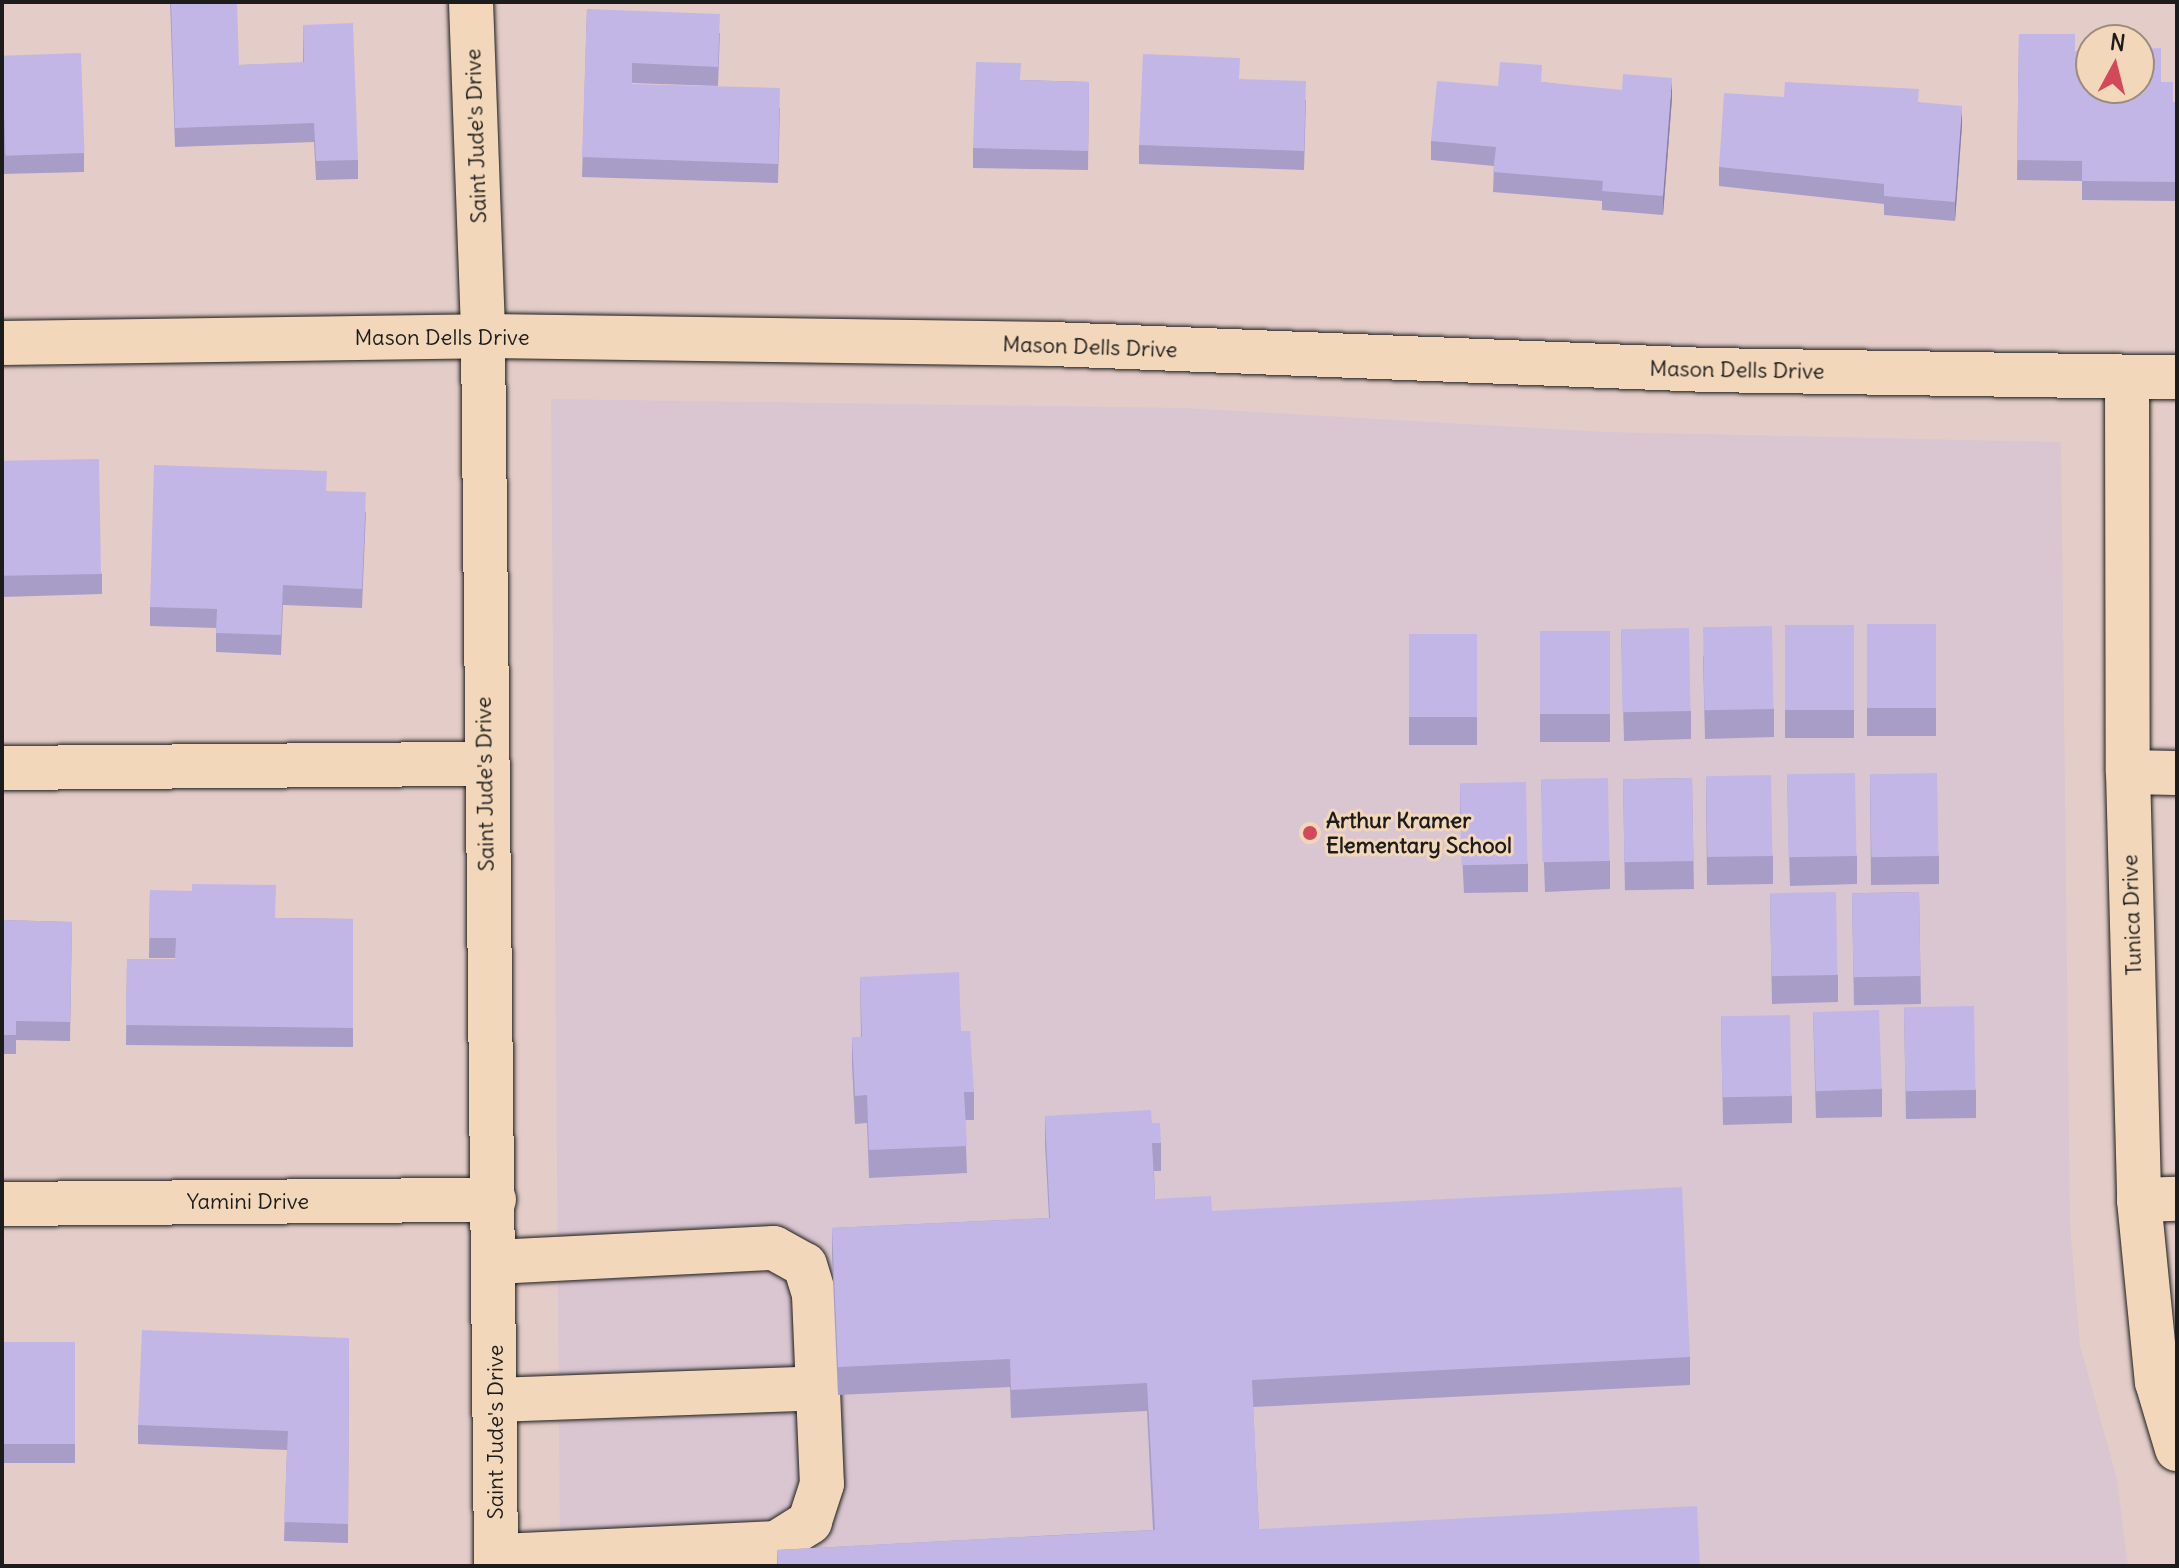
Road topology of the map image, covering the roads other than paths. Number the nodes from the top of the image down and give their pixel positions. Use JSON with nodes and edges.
{"nodes":[{"id":1,"x":471,"y":2,"type":"edge"},
{"id":2,"x":483,"y":336,"type":"junction"},
{"id":3,"x":2,"y":343,"type":"edge"},
{"id":4,"x":2177,"y":377,"type":"edge"},
{"id":5,"x":2127,"y":378,"type":"junction"},
{"id":6,"x":484,"y":764,"type":"junction"},
{"id":7,"x":2,"y":768,"type":"edge"},
{"id":8,"x":2128,"y":772,"type":"junction"},
{"id":9,"x":2177,"y":773,"type":"edge"},
{"id":10,"x":494,"y":1200,"type":"junction"},
{"id":11,"x":2158,"y":1200,"type":"edge"},
{"id":12,"x":2,"y":1204,"type":"edge"},
{"id":13,"x":495,"y":1262,"type":"junction"},
{"id":14,"x":818,"y":1388,"type":"junction"},
{"id":15,"x":496,"y":1400,"type":"junction"},
{"id":16,"x":2177,"y":1449,"type":"edge"},
{"id":17,"x":496,"y":1561,"type":"edge"}],
"edges":[{"from":1,"to":2,"type":"street","name":"Saint Jude's Drive"},
{"from":2,"to":3,"type":"street","name":"Mason Dells Drive"},
{"from":2,"to":5,"type":"street","name":"Mason Dells Drive"},
{"from":2,"to":6,"type":"street","name":"Saint Jude's Drive"},
{"from":4,"to":5,"type":"street","name":"Mason Dells Drive"},
{"from":5,"to":8,"type":"street","name":"Tunica Drive"},
{"from":6,"to":7,"type":"street"},
{"from":6,"to":10,"type":"street","name":"Saint Jude's Drive"},
{"from":8,"to":9,"type":"street"},
{"from":8,"to":11,"type":"street","name":"Tunica Drive"},
{"from":10,"to":12,"type":"street","name":"Yamini Drive"},
{"from":10,"to":13,"type":"street","name":"Saint Jude's Drive"},
{"from":11,"to":16,"type":"street","name":"Tunica Drive"},
{"from":13,"to":14,"type":"street"},
{"from":13,"to":15,"type":"street","name":"Saint Jude's Drive"},
{"from":14,"to":15,"type":"street"},
{"from":14,"to":17,"type":"street"},
{"from":15,"to":17,"type":"street","name":"Saint Jude's Drive"}]}
